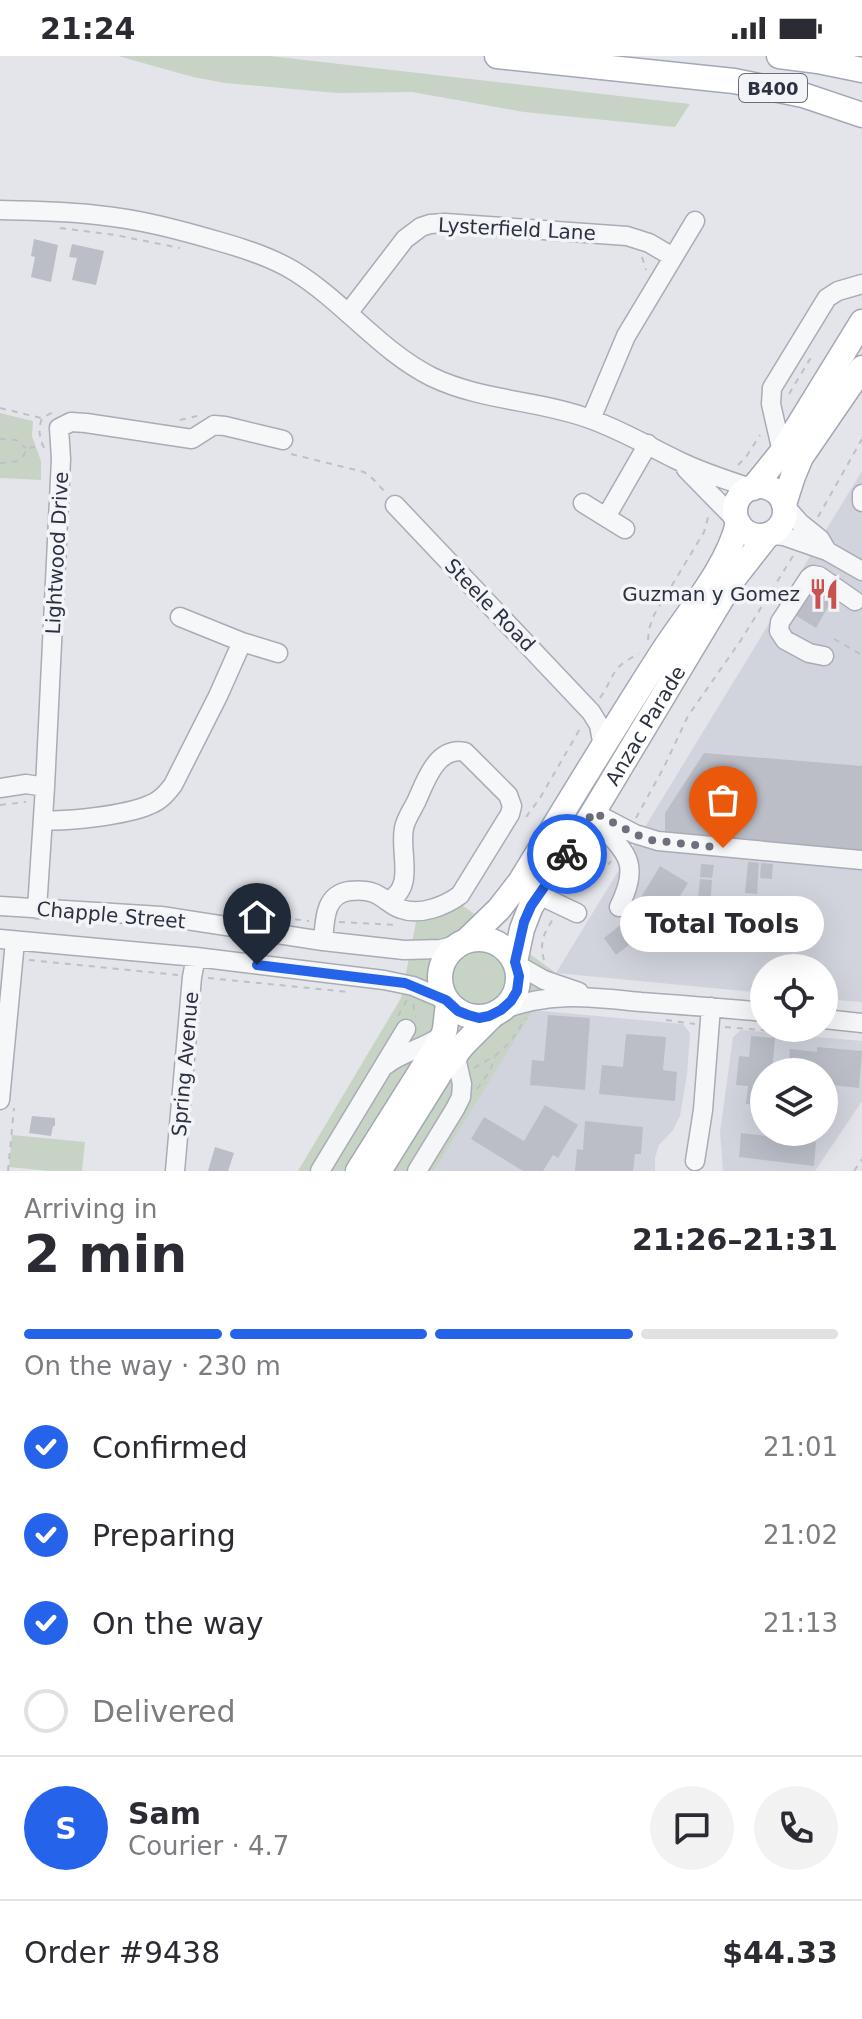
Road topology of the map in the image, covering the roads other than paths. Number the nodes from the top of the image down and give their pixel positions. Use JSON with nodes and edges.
{"nodes":[{"id":1,"x":497,"y":56,"type":"edge"},
{"id":2,"x":779,"y":56,"type":"edge"},
{"id":3,"x":862,"y":70,"type":"edge"},
{"id":4,"x":862,"y":115,"type":"edge"},
{"id":5,"x":0,"y":210,"type":"edge"},
{"id":6,"x":695,"y":221,"type":"dead end"},
{"id":7,"x":673,"y":257,"type":"junction"},
{"id":8,"x":862,"y":284,"type":"edge"},
{"id":9,"x":349,"y":312,"type":"junction"},
{"id":10,"x":862,"y":322,"type":"edge"},
{"id":11,"x":862,"y":368,"type":"edge"},
{"id":12,"x":591,"y":419,"type":"junction"},
{"id":13,"x":283,"y":440,"type":"road end"},
{"id":14,"x":648,"y":444,"type":"junction"},
{"id":15,"x":782,"y":452,"type":"junction"},
{"id":16,"x":720,"y":488,"type":"junction"},
{"id":17,"x":752,"y":488,"type":"junction"},
{"id":18,"x":862,"y":494,"type":"edge"},
{"id":19,"x":862,"y":502,"type":"edge"},
{"id":20,"x":583,"y":503,"type":"dead end"},
{"id":21,"x":395,"y":505,"type":"road end"},
{"id":22,"x":785,"y":505,"type":"junction"},
{"id":23,"x":606,"y":517,"type":"junction"},
{"id":24,"x":737,"y":522,"type":"junction"},
{"id":25,"x":625,"y":529,"type":"dead end"},
{"id":26,"x":768,"y":535,"type":"junction"},
{"id":27,"x":827,"y":551,"type":"junction"},
{"id":28,"x":862,"y":571,"type":"edge"},
{"id":29,"x":855,"y":601,"type":"dead end"},
{"id":30,"x":180,"y":617,"type":"dead end"},
{"id":31,"x":242,"y":642,"type":"junction"},
{"id":32,"x":278,"y":653,"type":"dead end"},
{"id":33,"x":824,"y":656,"type":"dead end"},
{"id":34,"x":589,"y":709,"type":"junction"},
{"id":35,"x":626,"y":709,"type":"junction"},
{"id":36,"x":603,"y":747,"type":"junction"},
{"id":37,"x":45,"y":787,"type":"junction"},
{"id":38,"x":0,"y":788,"type":"edge"},
{"id":39,"x":592,"y":814,"type":"junction"},
{"id":40,"x":43,"y":820,"type":"junction"},
{"id":41,"x":862,"y":860,"type":"edge"},
{"id":42,"x":539,"y":895,"type":"junction"},
{"id":43,"x":388,"y":901,"type":"junction"},
{"id":44,"x":0,"y":906,"type":"edge"},
{"id":45,"x":619,"y":907,"type":"dead end"},
{"id":46,"x":37,"y":909,"type":"junction"},
{"id":47,"x":577,"y":913,"type":"dead end"},
{"id":48,"x":323,"y":941,"type":"junction"},
{"id":49,"x":464,"y":942,"type":"junction"},
{"id":50,"x":9,"y":946,"type":"edge"},
{"id":51,"x":196,"y":957,"type":"junction"},
{"id":52,"x":516,"y":963,"type":"junction"},
{"id":53,"x":638,"y":981,"type":"dead end"},
{"id":54,"x":592,"y":997,"type":"junction"},
{"id":55,"x":447,"y":1002,"type":"junction"},
{"id":56,"x":639,"y":1002,"type":"junction"},
{"id":57,"x":711,"y":1007,"type":"junction"},
{"id":58,"x":750,"y":1011,"type":"edge"},
{"id":59,"x":498,"y":1012,"type":"junction"},
{"id":60,"x":838,"y":1020,"type":"edge"},
{"id":61,"x":862,"y":1023,"type":"edge"},
{"id":62,"x":411,"y":1025,"type":"road end"},
{"id":63,"x":452,"y":1041,"type":"junction"},
{"id":64,"x":383,"y":1067,"type":"junction"},
{"id":65,"x":0,"y":1100,"type":"edge"},
{"id":66,"x":695,"y":1161,"type":"dead end"},
{"id":67,"x":175,"y":1171,"type":"edge"},
{"id":68,"x":320,"y":1171,"type":"edge"},
{"id":69,"x":358,"y":1171,"type":"edge"},
{"id":70,"x":379,"y":1171,"type":"edge"},
{"id":71,"x":417,"y":1171,"type":"edge"}],
"edges":[{"from":1,"to":4,"type":"main road","number":"B400"},
{"from":2,"to":3,"type":"main road","number":"B400"},
{"from":5,"to":9,"type":"street"},
{"from":6,"to":7,"type":"street"},
{"from":7,"to":9,"type":"street","name":"Lysterfield Lane"},
{"from":7,"to":12,"type":"street"},
{"from":8,"to":15,"type":"street"},
{"from":9,"to":12,"type":"street"},
{"from":10,"to":15,"type":"main road"},
{"from":11,"to":22,"type":"main road"},
{"from":12,"to":14,"type":"street"},
{"from":13,"to":37,"type":"street","name":"Lightwood Drive"},
{"from":14,"to":16,"type":"street"},
{"from":14,"to":23,"type":"street"},
{"from":15,"to":17,"type":"main road"},
{"from":16,"to":17,"type":"street"},
{"from":16,"to":24,"type":"street"},
{"from":17,"to":22,"type":"main road"},
{"from":17,"to":24,"type":"main road"},
{"from":18,"to":19,"type":"street"},
{"from":20,"to":23,"type":"street"},
{"from":21,"to":34,"type":"street","name":"Steele Road"},
{"from":22,"to":26,"type":"main road"},
{"from":22,"to":27,"type":"street"},
{"from":23,"to":25,"type":"street"},
{"from":24,"to":26,"type":"main road"},
{"from":24,"to":35,"type":"main road","name":"Anzac Parade"},
{"from":26,"to":27,"type":"street"},
{"from":26,"to":39,"type":"main road","name":"Anzac Parade"},
{"from":27,"to":28,"type":"street"},
{"from":29,"to":33,"type":"street"},
{"from":30,"to":31,"type":"street"},
{"from":31,"to":32,"type":"street"},
{"from":31,"to":40,"type":"street"},
{"from":34,"to":35,"type":"street"},
{"from":34,"to":36,"type":"street","name":"Steele Road"},
{"from":35,"to":36,"type":"main road","name":"Anzac Parade"},
{"from":36,"to":49,"type":"main road","name":"Anzac Parade"},
{"from":37,"to":38,"type":"street"},
{"from":37,"to":40,"type":"street","name":"Lightwood Drive"},
{"from":39,"to":41,"type":"street"},
{"from":39,"to":42,"type":"main road","name":"Anzac Parade"},
{"from":39,"to":45,"type":"street"},
{"from":40,"to":46,"type":"street","name":"Lightwood Drive"},
{"from":42,"to":47,"type":"street"},
{"from":42,"to":52,"type":"main road","name":"Anzac Parade"},
{"from":43,"to":43,"type":"street"},
{"from":43,"to":48,"type":"street"},
{"from":44,"to":46,"type":"street","name":"Chapple Street"},
{"from":46,"to":48,"type":"street","name":"Chapple Street"},
{"from":48,"to":49,"type":"street","name":"Chapple Street"},
{"from":49,"to":52,"type":"main road"},
{"from":49,"to":55,"type":"main road"},
{"from":50,"to":51,"type":"street","name":"Chapple Street"},
{"from":50,"to":65,"type":"street"},
{"from":51,"to":55,"type":"street","name":"Chapple Street"},
{"from":51,"to":67,"type":"street","name":"Spring Avenue"},
{"from":52,"to":54,"type":"street"},
{"from":52,"to":59,"type":"main road"},
{"from":53,"to":56,"type":"street"},
{"from":54,"to":56,"type":"street"},
{"from":54,"to":59,"type":"street"},
{"from":55,"to":59,"type":"main road"},
{"from":55,"to":63,"type":"main road"},
{"from":56,"to":57,"type":"street"},
{"from":57,"to":58,"type":"street"},
{"from":57,"to":66,"type":"street"},
{"from":59,"to":63,"type":"main road"},
{"from":60,"to":61,"type":"street"},
{"from":62,"to":64,"type":"street"},
{"from":63,"to":64,"type":"street"},
{"from":63,"to":69,"type":"main road"},
{"from":63,"to":70,"type":"main road"},
{"from":63,"to":71,"type":"street"},
{"from":64,"to":68,"type":"street"}]}
